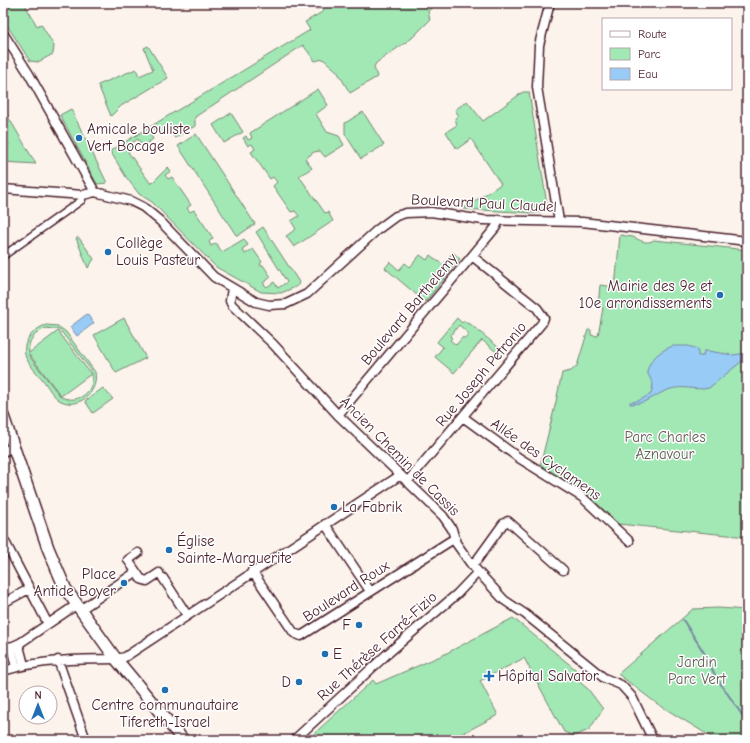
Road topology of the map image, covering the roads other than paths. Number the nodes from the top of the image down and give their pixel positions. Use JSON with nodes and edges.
{"nodes":[{"id":1,"x":314,"y":3,"type":"edge"},
{"id":2,"x":319,"y":3,"type":"edge"},
{"id":3,"x":550,"y":3,"type":"edge"},
{"id":4,"x":3,"y":33,"type":"edge"},
{"id":5,"x":3,"y":189,"type":"edge"},
{"id":6,"x":95,"y":192,"type":"junction"},
{"id":7,"x":82,"y":200,"type":"dead end"},
{"id":8,"x":499,"y":220,"type":"junction"},
{"id":9,"x":559,"y":221,"type":"junction"},
{"id":10,"x":747,"y":241,"type":"edge"},
{"id":11,"x":3,"y":256,"type":"edge"},
{"id":12,"x":472,"y":256,"type":"junction"},
{"id":13,"x":232,"y":288,"type":"junction"},
{"id":14,"x":338,"y":415,"type":"junction"},
{"id":15,"x":3,"y":416,"type":"edge"},
{"id":16,"x":463,"y":417,"type":"junction"},
{"id":17,"x":5,"y":430,"type":"edge"},
{"id":18,"x":13,"y":447,"type":"junction"},
{"id":19,"x":3,"y":452,"type":"edge"},
{"id":20,"x":400,"y":476,"type":"junction"},
{"id":21,"x":407,"y":482,"type":"junction"},
{"id":22,"x":325,"y":524,"type":"junction"},
{"id":23,"x":3,"y":538,"type":"edge"},
{"id":24,"x":455,"y":538,"type":"junction"},
{"id":25,"x":629,"y":541,"type":"dead end"},
{"id":26,"x":138,"y":553,"type":"dead end"},
{"id":27,"x":471,"y":564,"type":"junction"},
{"id":28,"x":563,"y":570,"type":"dead end"},
{"id":29,"x":136,"y":572,"type":"junction"},
{"id":30,"x":252,"y":572,"type":"junction"},
{"id":31,"x":478,"y":572,"type":"junction"},
{"id":32,"x":28,"y":589,"type":"junction"},
{"id":33,"x":370,"y":591,"type":"junction"},
{"id":34,"x":3,"y":602,"type":"edge"},
{"id":35,"x":78,"y":607,"type":"junction"},
{"id":36,"x":187,"y":615,"type":"junction"},
{"id":37,"x":48,"y":624,"type":"junction"},
{"id":38,"x":20,"y":643,"type":"junction"},
{"id":39,"x":7,"y":646,"type":"edge"},
{"id":40,"x":116,"y":659,"type":"junction"},
{"id":41,"x":58,"y":660,"type":"junction"},
{"id":42,"x":24,"y":665,"type":"junction"},
{"id":43,"x":16,"y":667,"type":"junction"},
{"id":44,"x":3,"y":671,"type":"edge"},
{"id":45,"x":86,"y":740,"type":"edge"},
{"id":46,"x":183,"y":740,"type":"edge"},
{"id":47,"x":294,"y":740,"type":"edge"},
{"id":48,"x":653,"y":740,"type":"edge"}],
"edges":[{"from":1,"to":2,"type":"street"},
{"from":3,"to":9,"type":"street"},
{"from":4,"to":6,"type":"street"},
{"from":5,"to":6,"type":"street","name":"Boulevard Paul Claudel"},
{"from":6,"to":13,"type":"street","name":"Boulevard Paul Claudel"},
{"from":7,"to":11,"type":"street"},
{"from":8,"to":9,"type":"street","name":"Boulevard Paul Claudel"},
{"from":8,"to":12,"type":"street","name":"Boulevard Barthelemy"},
{"from":8,"to":13,"type":"street","name":"Boulevard Paul Claudel"},
{"from":9,"to":10,"type":"street","name":"Boulevard Paul Claudel"},
{"from":12,"to":14,"type":"street","name":"Boulevard Barthelemy"},
{"from":12,"to":16,"type":"street","name":"Rue Joseph Petronio"},
{"from":13,"to":14,"type":"street","name":"Ancien Chemin de Cassis"},
{"from":14,"to":20,"type":"street","name":"Ancien Chemin de Cassis"},
{"from":15,"to":17,"type":"street"},
{"from":16,"to":21,"type":"street","name":"Rue Joseph Petronio"},
{"from":16,"to":25,"type":"street","name":"Allée des Cyclamens"},
{"from":17,"to":18,"type":"street"},
{"from":18,"to":19,"type":"street"},
{"from":18,"to":35,"type":"street"},
{"from":20,"to":21,"type":"street","name":"Ancien Chemin de Cassis"},
{"from":20,"to":22,"type":"street"},
{"from":21,"to":24,"type":"street","name":"Ancien Chemin de Cassis"},
{"from":22,"to":30,"type":"street"},
{"from":22,"to":33,"type":"street"},
{"from":23,"to":32,"type":"street"},
{"from":24,"to":27,"type":"street","name":"Ancien Chemin de Cassis"},
{"from":24,"to":33,"type":"street","name":"Boulevard Roux"},
{"from":26,"to":29,"type":"street"},
{"from":27,"to":28,"type":"street"},
{"from":27,"to":31,"type":"street","name":"Ancien Chemin de Cassis"},
{"from":29,"to":35,"type":"street"},
{"from":29,"to":36,"type":"street"},
{"from":30,"to":33,"type":"street","name":"Boulevard Roux"},
{"from":30,"to":36,"type":"street"},
{"from":31,"to":47,"type":"street","name":"Rue Thérèse Farré-Fizio"},
{"from":31,"to":48,"type":"street","name":"Ancien Chemin de Cassis"},
{"from":32,"to":34,"type":"street"},
{"from":32,"to":37,"type":"street"},
{"from":35,"to":37,"type":"street"},
{"from":35,"to":40,"type":"street"},
{"from":36,"to":40,"type":"street"},
{"from":37,"to":38,"type":"street"},
{"from":38,"to":39,"type":"street"},
{"from":38,"to":42,"type":"street"},
{"from":39,"to":43,"type":"street"},
{"from":40,"to":41,"type":"street"},
{"from":40,"to":46,"type":"street"},
{"from":41,"to":42,"type":"street"},
{"from":41,"to":45,"type":"street"},
{"from":42,"to":43,"type":"street"},
{"from":43,"to":44,"type":"street"}]}
